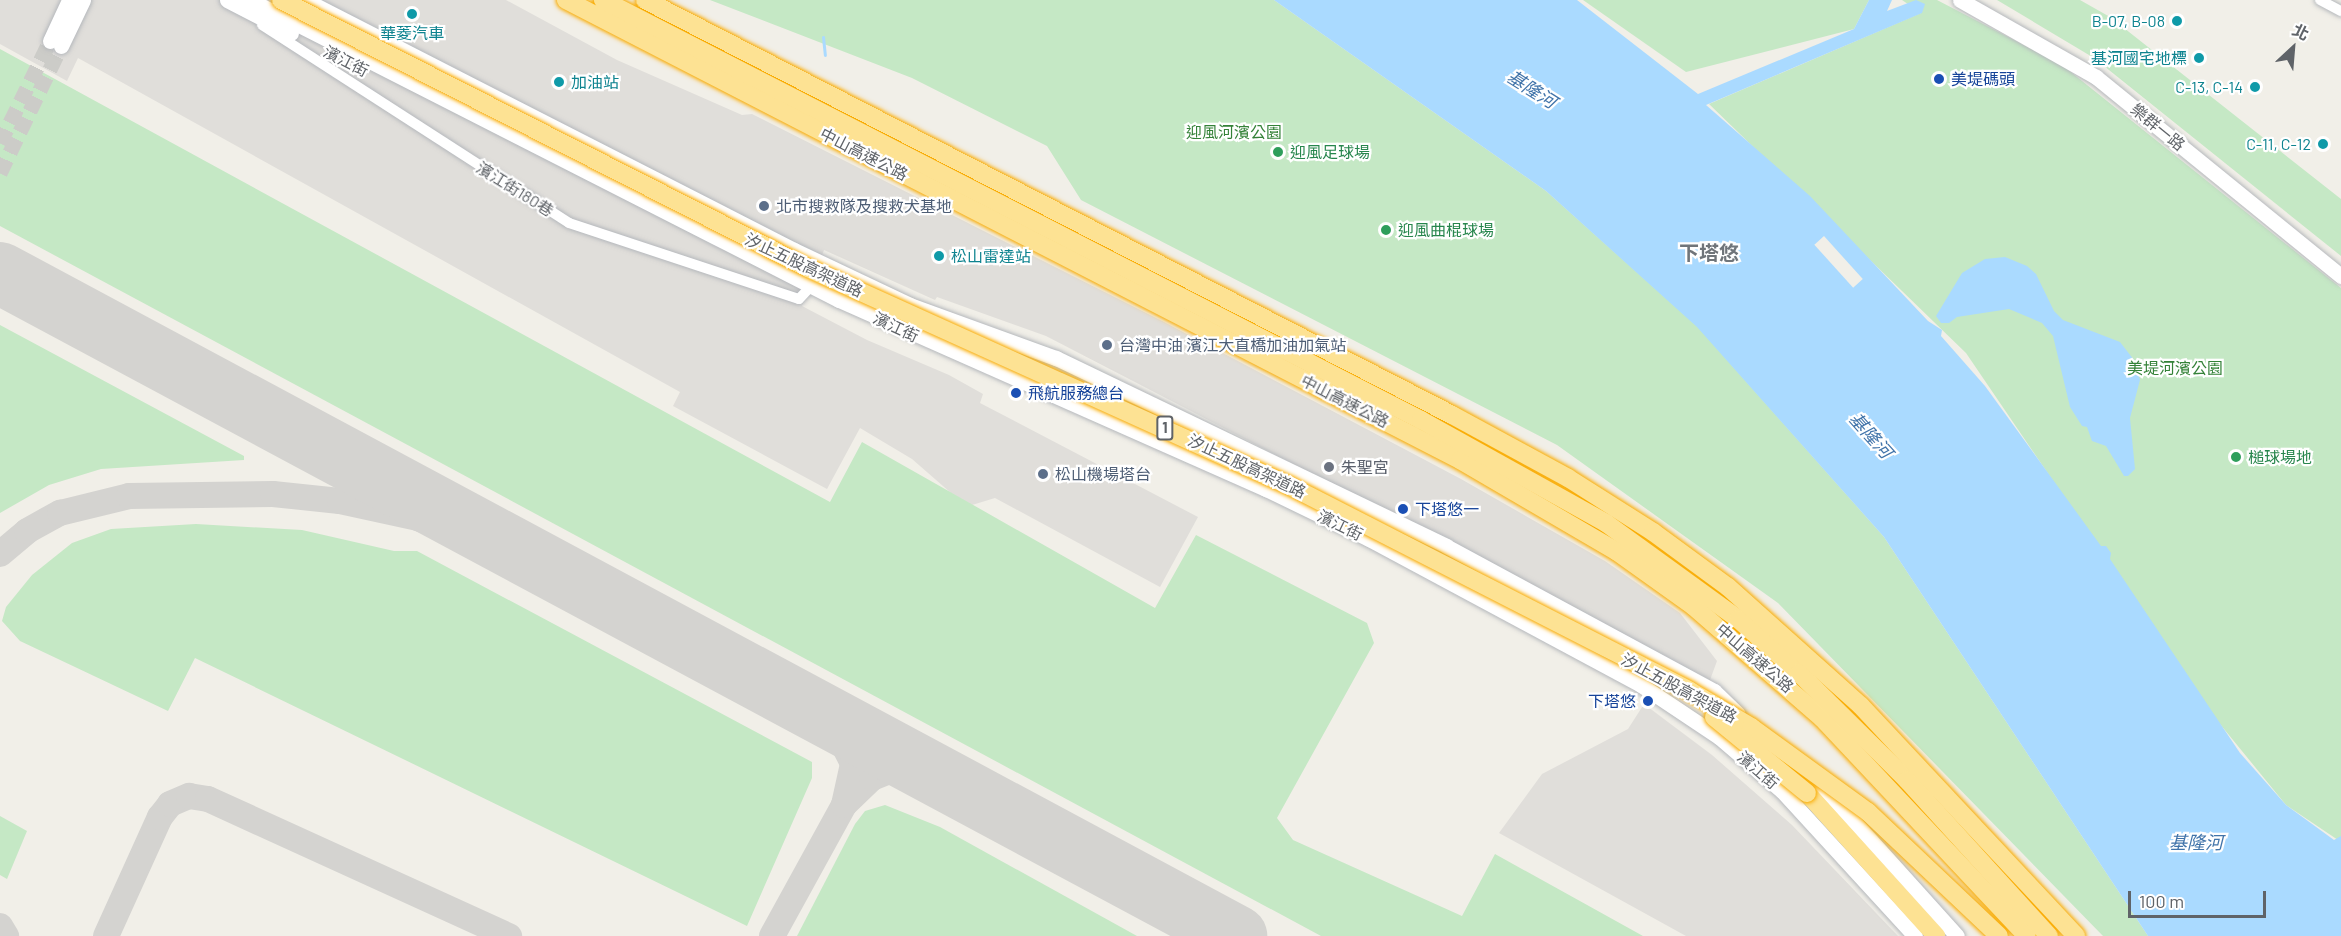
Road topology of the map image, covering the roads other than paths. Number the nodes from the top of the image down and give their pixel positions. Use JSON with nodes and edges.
{"nodes":[{"id":1,"x":69,"y":0,"type":"edge"},
{"id":2,"x":83,"y":0,"type":"edge"},
{"id":3,"x":227,"y":0,"type":"edge"},
{"id":4,"x":281,"y":0,"type":"edge"},
{"id":5,"x":304,"y":0,"type":"edge"},
{"id":6,"x":318,"y":0,"type":"edge"},
{"id":7,"x":566,"y":0,"type":"edge"},
{"id":8,"x":603,"y":0,"type":"edge"},
{"id":9,"x":645,"y":0,"type":"edge"},
{"id":10,"x":1960,"y":0,"type":"edge"},
{"id":11,"x":1981,"y":0,"type":"edge"},
{"id":12,"x":2320,"y":0,"type":"edge"},
{"id":13,"x":248,"y":5,"type":"edge"},
{"id":14,"x":2341,"y":11,"type":"edge"},
{"id":15,"x":468,"y":111,"type":"junction"},
{"id":16,"x":535,"y":117,"type":"junction"},
{"id":17,"x":2341,"y":262,"type":"edge"},
{"id":18,"x":2341,"y":276,"type":"edge"},
{"id":19,"x":811,"y":286,"type":"junction"},
{"id":20,"x":1004,"y":337,"type":"junction"},
{"id":21,"x":989,"y":369,"type":"junction"},
{"id":22,"x":1643,"y":670,"type":"junction"},
{"id":23,"x":1800,"y":771,"type":"junction"},
{"id":24,"x":1782,"y":790,"type":"junction"},
{"id":25,"x":1915,"y":936,"type":"edge"},
{"id":26,"x":1936,"y":936,"type":"edge"},
{"id":27,"x":1957,"y":936,"type":"edge"},
{"id":28,"x":1999,"y":936,"type":"edge"},
{"id":29,"x":2027,"y":936,"type":"edge"},
{"id":30,"x":2049,"y":936,"type":"edge"},
{"id":31,"x":2076,"y":936,"type":"edge"}],
"edges":[{"from":1,"to":2,"type":"main road"},
{"from":3,"to":13,"type":"main road","name":"濱江街"},
{"from":4,"to":22,"type":"highway","name":"汐止五股高架道路","number":"1","bridge":true},
{"from":5,"to":16,"type":"main road","name":"濱江街"},
{"from":6,"to":16,"type":"main road","name":"濱江街"},
{"from":7,"to":29,"type":"highway","name":"中山高速公路","bridge":true},
{"from":8,"to":30,"type":"highway","name":"中山高速公路","bridge":true},
{"from":9,"to":31,"type":"highway","bridge":true},
{"from":10,"to":18,"type":"main road","name":"樂群一路"},
{"from":11,"to":17,"type":"main road","name":"樂群一路"},
{"from":12,"to":14,"type":"street"},
{"from":13,"to":15,"type":"main road","name":"濱江街"},
{"from":13,"to":15,"type":"main road","name":"濱江街"},
{"from":13,"to":19,"type":"street","name":"濱江街180巷"},
{"from":15,"to":19,"type":"main road","name":"濱江街"},
{"from":16,"to":20,"type":"main road","name":"濱江街"},
{"from":19,"to":21,"type":"main road","name":"濱江街"},
{"from":20,"to":21,"type":"main road"},
{"from":20,"to":23,"type":"main road","name":"濱江街"},
{"from":21,"to":24,"type":"main road","name":"濱江街"},
{"from":22,"to":26,"type":"highway","bridge":true},
{"from":22,"to":28,"type":"highway","name":"汐止五股高架道路","number":"1","bridge":true},
{"from":23,"to":24,"type":"main road"},
{"from":23,"to":27,"type":"main road","name":"濱江街"},
{"from":24,"to":25,"type":"main road","name":"濱江街"}]}
